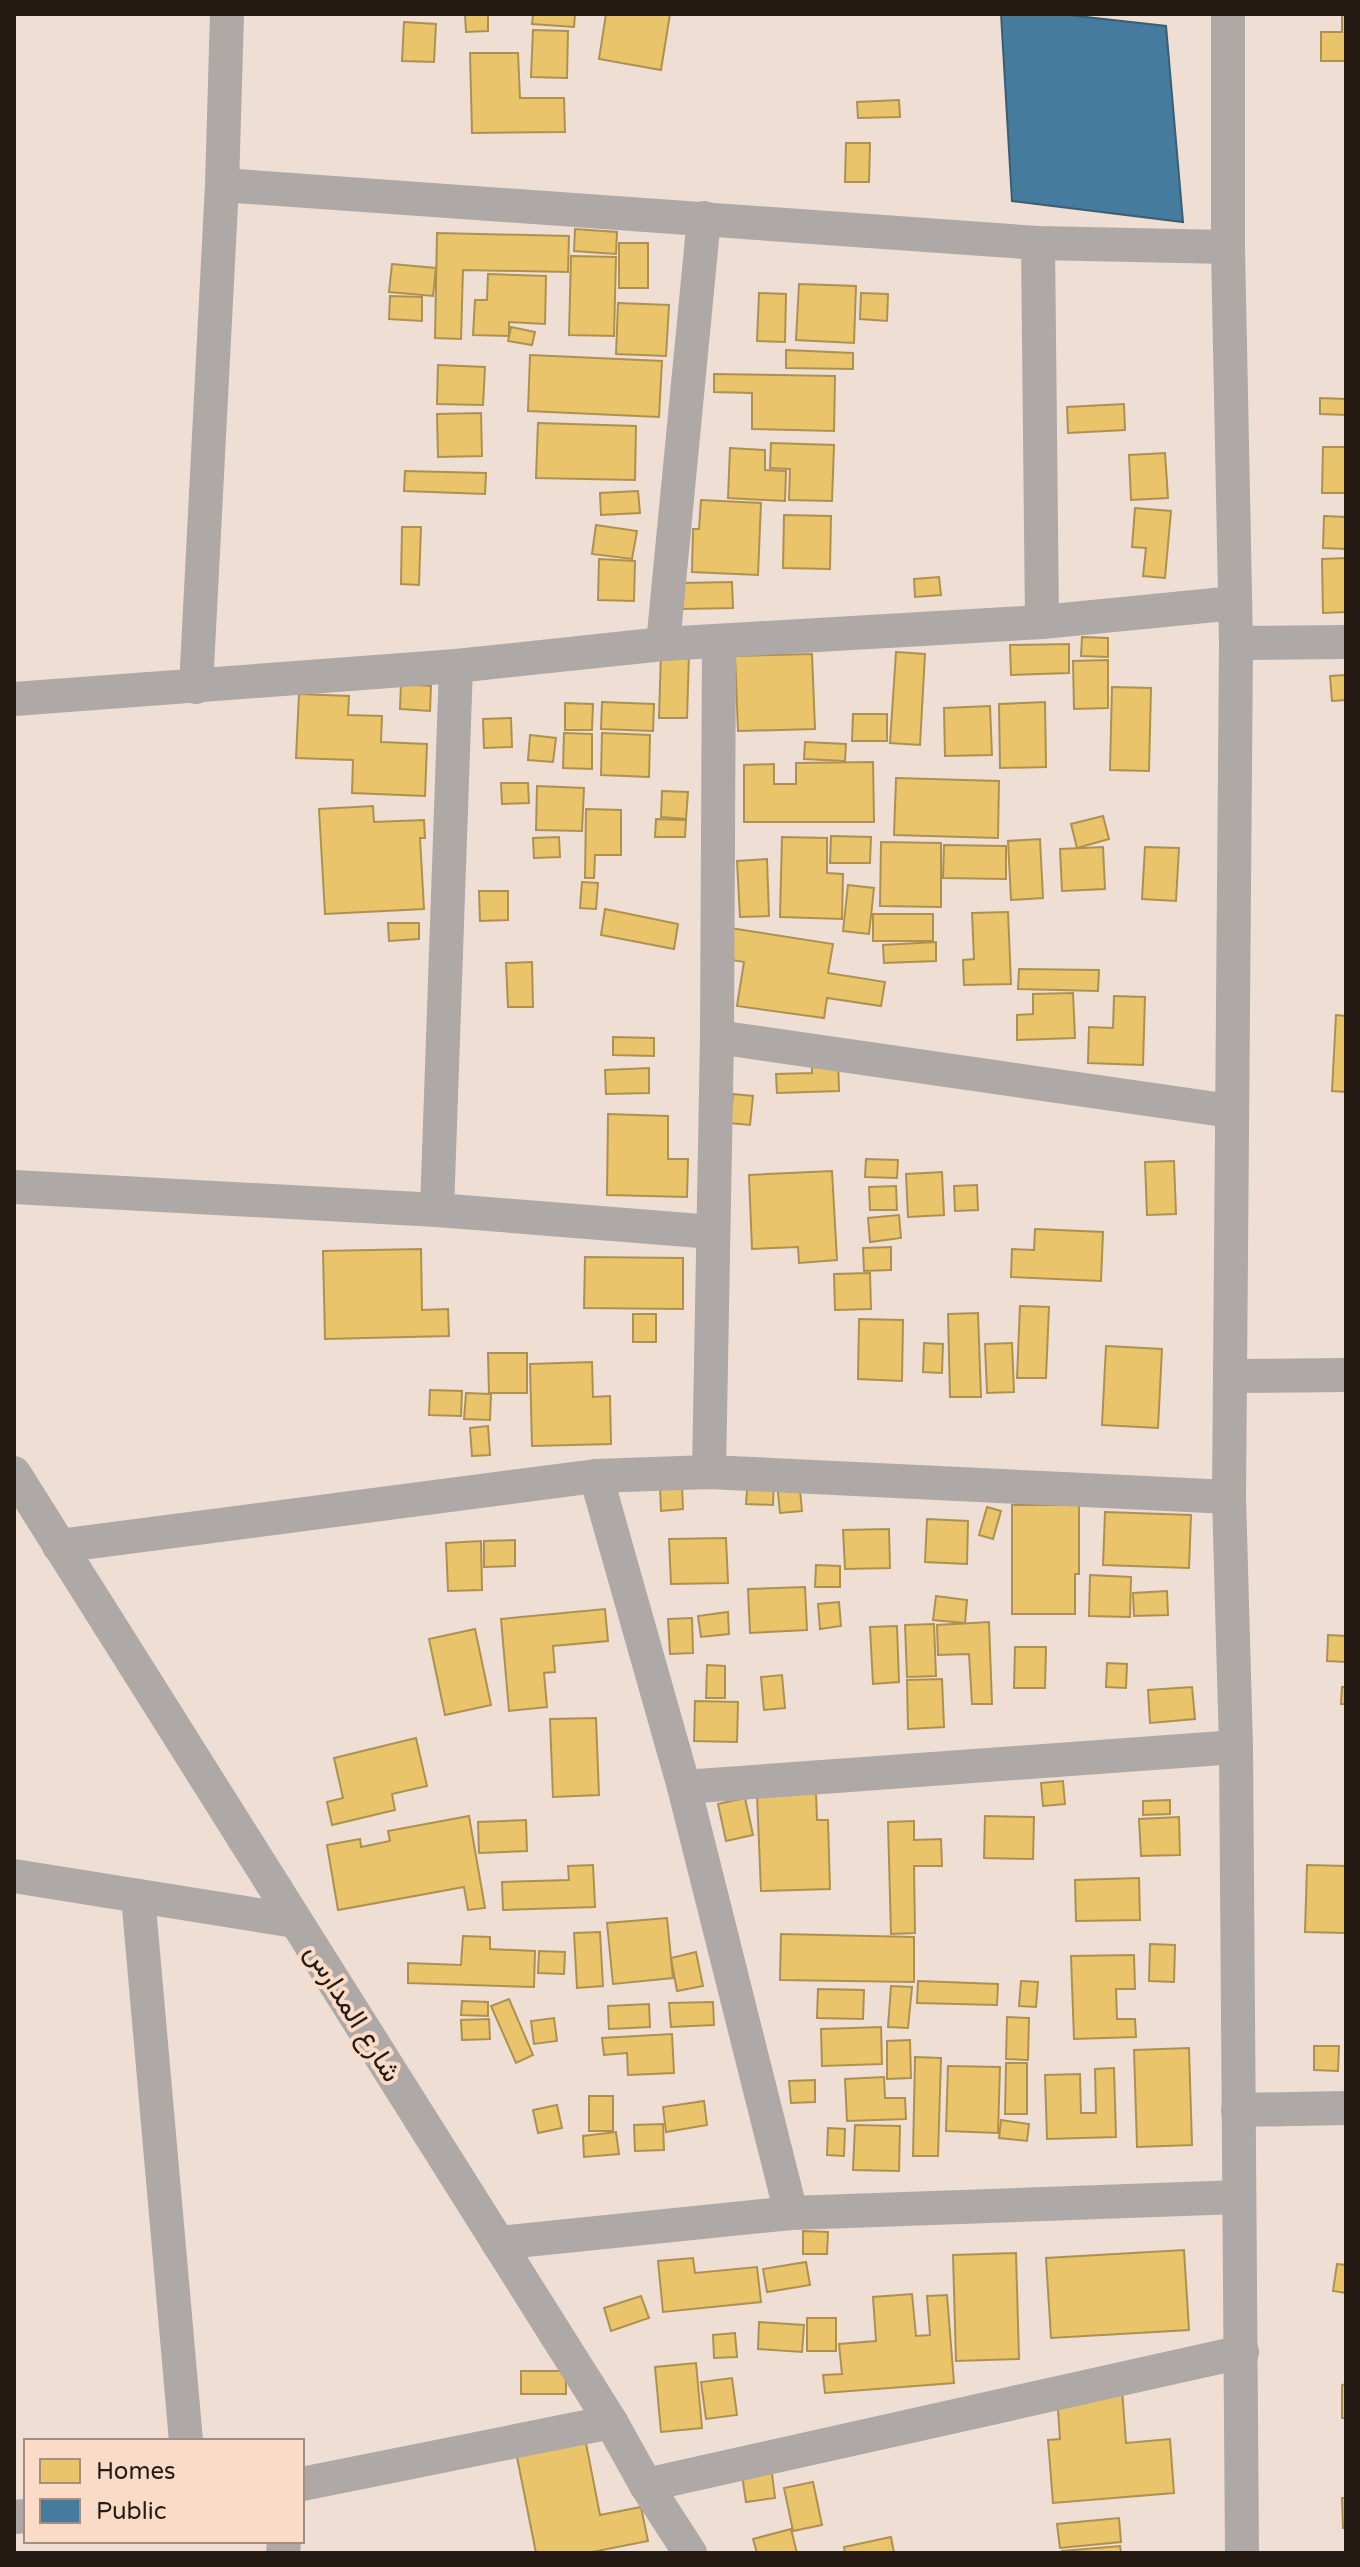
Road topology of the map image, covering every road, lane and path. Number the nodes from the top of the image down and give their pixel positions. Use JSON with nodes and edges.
{"nodes":[{"id":1,"x":227,"y":14,"type":"edge"},
{"id":2,"x":1225,"y":15,"type":"edge"},
{"id":3,"x":222,"y":185,"type":"junction"},
{"id":4,"x":704,"y":218,"type":"junction"},
{"id":5,"x":1038,"y":243,"type":"junction"},
{"id":6,"x":1228,"y":247,"type":"junction"},
{"id":7,"x":1235,"y":603,"type":"junction"},
{"id":8,"x":1042,"y":622,"type":"junction"},
{"id":9,"x":719,"y":642,"type":"junction"},
{"id":10,"x":1346,"y":642,"type":"edge"},
{"id":11,"x":1236,"y":643,"type":"junction"},
{"id":12,"x":663,"y":644,"type":"junction"},
{"id":13,"x":456,"y":666,"type":"junction"},
{"id":14,"x":196,"y":687,"type":"junction"},
{"id":15,"x":14,"y":699,"type":"edge"},
{"id":16,"x":717,"y":1037,"type":"junction"},
{"id":17,"x":1230,"y":1111,"type":"junction"},
{"id":18,"x":14,"y":1187,"type":"edge"},
{"id":19,"x":437,"y":1210,"type":"junction"},
{"id":20,"x":713,"y":1232,"type":"junction"},
{"id":21,"x":1346,"y":1375,"type":"edge"},
{"id":22,"x":1231,"y":1376,"type":"junction"},
{"id":23,"x":709,"y":1472,"type":"junction"},
{"id":24,"x":596,"y":1476,"type":"junction"},
{"id":25,"x":16,"y":1481,"type":"edge"},
{"id":26,"x":1229,"y":1497,"type":"junction"},
{"id":27,"x":59,"y":1546,"type":"junction"},
{"id":28,"x":1236,"y":1747,"type":"junction"},
{"id":29,"x":684,"y":1787,"type":"junction"},
{"id":30,"x":14,"y":1876,"type":"edge"},
{"id":31,"x":138,"y":1896,"type":"junction"},
{"id":32,"x":295,"y":1921,"type":"junction"},
{"id":33,"x":1346,"y":2108,"type":"edge"},
{"id":34,"x":1238,"y":2110,"type":"junction"},
{"id":35,"x":1239,"y":2197,"type":"junction"},
{"id":36,"x":791,"y":2213,"type":"junction"},
{"id":37,"x":498,"y":2243,"type":"junction"},
{"id":38,"x":1242,"y":2352,"type":"junction"},
{"id":39,"x":611,"y":2422,"type":"junction"},
{"id":40,"x":186,"y":2439,"type":"edge"},
{"id":41,"x":304,"y":2484,"type":"edge"},
{"id":42,"x":646,"y":2485,"type":"junction"},
{"id":43,"x":690,"y":2553,"type":"edge"},
{"id":44,"x":1242,"y":2553,"type":"edge"}],
"edges":[{"from":1,"to":3,"type":"street"},
{"from":2,"to":6,"type":"street"},
{"from":3,"to":4,"type":"street"},
{"from":3,"to":14,"type":"street"},
{"from":4,"to":5,"type":"street"},
{"from":4,"to":12,"type":"street"},
{"from":5,"to":6,"type":"street"},
{"from":5,"to":8,"type":"street"},
{"from":6,"to":7,"type":"street"},
{"from":7,"to":8,"type":"street"},
{"from":7,"to":11,"type":"street"},
{"from":8,"to":9,"type":"street"},
{"from":9,"to":12,"type":"street"},
{"from":9,"to":16,"type":"street"},
{"from":10,"to":11,"type":"street"},
{"from":11,"to":17,"type":"street"},
{"from":12,"to":13,"type":"street"},
{"from":13,"to":14,"type":"street"},
{"from":13,"to":19,"type":"street"},
{"from":14,"to":15,"type":"street"},
{"from":16,"to":17,"type":"street"},
{"from":16,"to":20,"type":"street"},
{"from":17,"to":22,"type":"street"},
{"from":18,"to":19,"type":"street"},
{"from":19,"to":20,"type":"street"},
{"from":20,"to":23,"type":"street"},
{"from":21,"to":22,"type":"street"},
{"from":22,"to":26,"type":"street"},
{"from":23,"to":24,"type":"street"},
{"from":23,"to":26,"type":"street"},
{"from":24,"to":27,"type":"street"},
{"from":24,"to":29,"type":"street"},
{"from":25,"to":27,"type":"street","name":"شارع المدارس"},
{"from":26,"to":28,"type":"street"},
{"from":27,"to":32,"type":"street","name":"شارع المدارس"},
{"from":28,"to":29,"type":"street"},
{"from":28,"to":34,"type":"street"},
{"from":29,"to":36,"type":"street"},
{"from":30,"to":31,"type":"street"},
{"from":31,"to":32,"type":"street"},
{"from":31,"to":40,"type":"street"},
{"from":32,"to":37,"type":"street","name":"شارع المدارس"},
{"from":33,"to":34,"type":"street"},
{"from":34,"to":35,"type":"street"},
{"from":35,"to":36,"type":"street"},
{"from":35,"to":38,"type":"street"},
{"from":36,"to":37,"type":"street"},
{"from":37,"to":39,"type":"street","name":"شارع المدارس"},
{"from":38,"to":42,"type":"street"},
{"from":38,"to":44,"type":"street"},
{"from":39,"to":41,"type":"street"},
{"from":39,"to":42,"type":"street","name":"شارع المدارس"},
{"from":42,"to":43,"type":"street","name":"شارع المدارس"}]}
